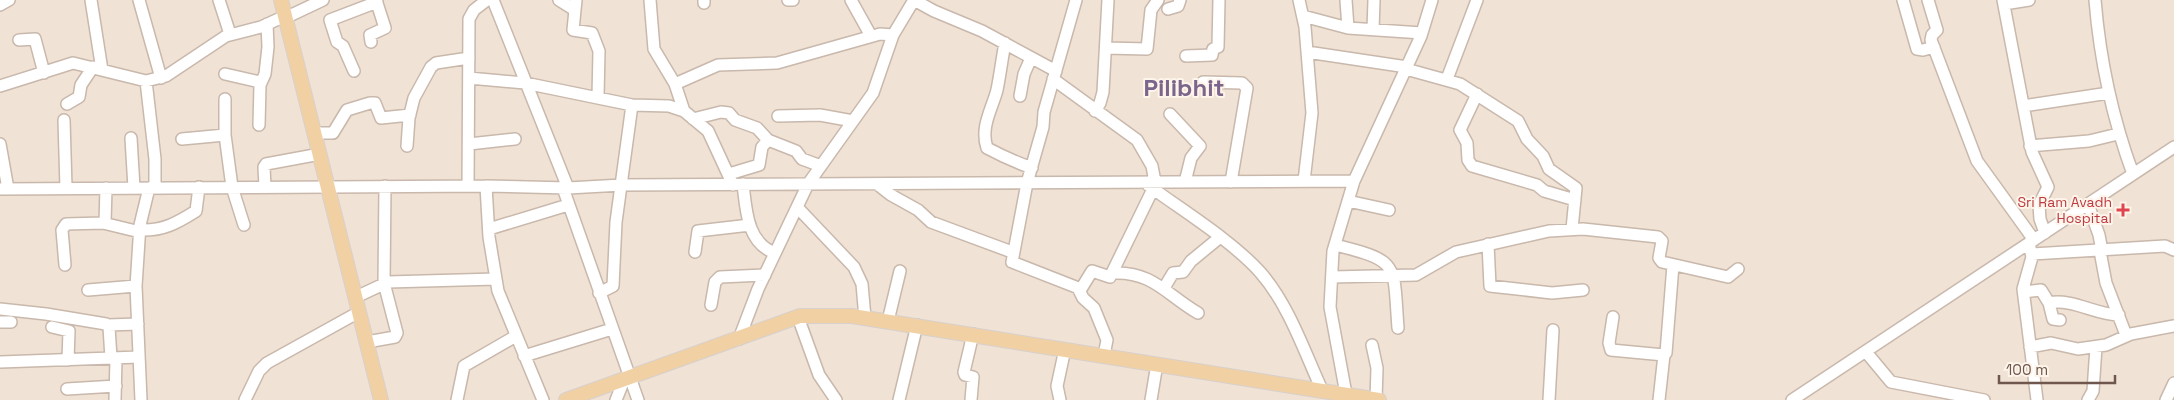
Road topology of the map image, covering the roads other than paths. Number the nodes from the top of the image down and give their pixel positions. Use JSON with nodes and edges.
{"nodes":[{"id":1,"x":9,"y":0,"type":"edge"},
{"id":2,"x":91,"y":0,"type":"edge"},
{"id":3,"x":139,"y":0,"type":"edge"},
{"id":4,"x":219,"y":0,"type":"edge"},
{"id":5,"x":281,"y":0,"type":"edge"},
{"id":6,"x":323,"y":0,"type":"edge"},
{"id":7,"x":486,"y":0,"type":"edge"},
{"id":8,"x":493,"y":0,"type":"edge"},
{"id":9,"x":559,"y":0,"type":"edge"},
{"id":10,"x":650,"y":0,"type":"edge"},
{"id":11,"x":788,"y":0,"type":"edge"},
{"id":12,"x":793,"y":0,"type":"edge"},
{"id":13,"x":850,"y":0,"type":"edge"},
{"id":14,"x":914,"y":0,"type":"edge"},
{"id":15,"x":1076,"y":0,"type":"edge"},
{"id":16,"x":1108,"y":0,"type":"edge"},
{"id":17,"x":1158,"y":0,"type":"edge"},
{"id":18,"x":1180,"y":0,"type":"edge"},
{"id":19,"x":1219,"y":0,"type":"edge"},
{"id":20,"x":1299,"y":0,"type":"edge"},
{"id":21,"x":1346,"y":0,"type":"edge"},
{"id":22,"x":1374,"y":0,"type":"edge"},
{"id":23,"x":1432,"y":0,"type":"edge"},
{"id":24,"x":1477,"y":0,"type":"edge"},
{"id":25,"x":1903,"y":0,"type":"edge"},
{"id":26,"x":1928,"y":0,"type":"edge"},
{"id":27,"x":2029,"y":0,"type":"edge"},
{"id":28,"x":2095,"y":0,"type":"edge"},
{"id":29,"x":376,"y":1,"type":"edge"},
{"id":30,"x":2004,"y":2,"type":"edge"},
{"id":31,"x":0,"y":5,"type":"edge"},
{"id":32,"x":575,"y":5,"type":"edge"},
{"id":33,"x":1168,"y":9,"type":"dead end"},
{"id":34,"x":1303,"y":16,"type":"junction"},
{"id":35,"x":285,"y":17,"type":"junction"},
{"id":36,"x":267,"y":24,"type":"junction"},
{"id":37,"x":1348,"y":28,"type":"junction"},
{"id":38,"x":1373,"y":30,"type":"junction"},
{"id":39,"x":1422,"y":33,"type":"junction"},
{"id":40,"x":230,"y":34,"type":"junction"},
{"id":41,"x":893,"y":35,"type":"junction"},
{"id":42,"x":871,"y":36,"type":"junction"},
{"id":43,"x":19,"y":40,"type":"dead end"},
{"id":44,"x":370,"y":42,"type":"dead end"},
{"id":45,"x":1005,"y":43,"type":"junction"},
{"id":46,"x":1934,"y":47,"type":"junction"},
{"id":47,"x":1106,"y":48,"type":"junction"},
{"id":48,"x":1307,"y":52,"type":"junction"},
{"id":49,"x":1186,"y":56,"type":"dead end"},
{"id":50,"x":469,"y":58,"type":"junction"},
{"id":51,"x":1031,"y":58,"type":"junction"},
{"id":52,"x":98,"y":68,"type":"junction"},
{"id":53,"x":1406,"y":68,"type":"junction"},
{"id":54,"x":354,"y":71,"type":"dead end"},
{"id":55,"x":44,"y":73,"type":"junction"},
{"id":56,"x":225,"y":74,"type":"dead end"},
{"id":57,"x":1054,"y":75,"type":"junction"},
{"id":58,"x":161,"y":78,"type":"junction"},
{"id":59,"x":468,"y":78,"type":"junction"},
{"id":60,"x":1449,"y":80,"type":"junction"},
{"id":61,"x":146,"y":81,"type":"junction"},
{"id":62,"x":260,"y":82,"type":"junction"},
{"id":63,"x":1203,"y":82,"type":"dead end"},
{"id":64,"x":525,"y":83,"type":"junction"},
{"id":65,"x":675,"y":84,"type":"junction"},
{"id":66,"x":0,"y":86,"type":"edge"},
{"id":67,"x":1477,"y":94,"type":"junction"},
{"id":68,"x":2109,"y":94,"type":"junction"},
{"id":69,"x":1020,"y":96,"type":"dead end"},
{"id":70,"x":598,"y":97,"type":"junction"},
{"id":71,"x":225,"y":100,"type":"dead end"},
{"id":72,"x":67,"y":104,"type":"dead end"},
{"id":73,"x":632,"y":105,"type":"junction"},
{"id":74,"x":2023,"y":106,"type":"junction"},
{"id":75,"x":1094,"y":111,"type":"junction"},
{"id":76,"x":1170,"y":114,"type":"dead end"},
{"id":77,"x":410,"y":115,"type":"junction"},
{"id":78,"x":689,"y":115,"type":"junction"},
{"id":79,"x":778,"y":116,"type":"dead end"},
{"id":80,"x":64,"y":120,"type":"dead end"},
{"id":81,"x":853,"y":121,"type":"junction"},
{"id":82,"x":259,"y":125,"type":"dead end"},
{"id":83,"x":315,"y":133,"type":"junction"},
{"id":84,"x":2118,"y":134,"type":"junction"},
{"id":85,"x":225,"y":135,"type":"junction"},
{"id":86,"x":131,"y":138,"type":"dead end"},
{"id":87,"x":182,"y":139,"type":"dead end"},
{"id":88,"x":515,"y":139,"type":"dead end"},
{"id":89,"x":768,"y":140,"type":"junction"},
{"id":90,"x":0,"y":144,"type":"edge"},
{"id":91,"x":469,"y":144,"type":"junction"},
{"id":92,"x":407,"y":146,"type":"dead end"},
{"id":93,"x":2030,"y":146,"type":"junction"},
{"id":94,"x":2174,"y":147,"type":"edge"},
{"id":95,"x":320,"y":154,"type":"junction"},
{"id":96,"x":821,"y":166,"type":"junction"},
{"id":97,"x":1032,"y":168,"type":"junction"},
{"id":98,"x":2134,"y":174,"type":"junction"},
{"id":99,"x":735,"y":181,"type":"junction"},
{"id":100,"x":1304,"y":181,"type":"junction"},
{"id":101,"x":1354,"y":181,"type":"junction"},
{"id":102,"x":1185,"y":182,"type":"junction"},
{"id":103,"x":1231,"y":182,"type":"junction"},
{"id":104,"x":1028,"y":183,"type":"junction"},
{"id":105,"x":808,"y":184,"type":"junction"},
{"id":106,"x":877,"y":184,"type":"junction"},
{"id":107,"x":1151,"y":184,"type":"junction"},
{"id":108,"x":622,"y":185,"type":"junction"},
{"id":109,"x":385,"y":186,"type":"junction"},
{"id":110,"x":468,"y":186,"type":"junction"},
{"id":111,"x":486,"y":186,"type":"junction"},
{"id":112,"x":199,"y":187,"type":"junction"},
{"id":113,"x":232,"y":187,"type":"junction"},
{"id":114,"x":265,"y":187,"type":"junction"},
{"id":115,"x":329,"y":187,"type":"junction"},
{"id":116,"x":66,"y":188,"type":"junction"},
{"id":117,"x":106,"y":188,"type":"junction"},
{"id":118,"x":134,"y":188,"type":"junction"},
{"id":119,"x":152,"y":188,"type":"junction"},
{"id":120,"x":565,"y":188,"type":"junction"},
{"id":121,"x":4,"y":189,"type":"edge"},
{"id":122,"x":1575,"y":200,"type":"junction"},
{"id":123,"x":1348,"y":201,"type":"junction"},
{"id":124,"x":2088,"y":204,"type":"junction"},
{"id":125,"x":568,"y":205,"type":"junction"},
{"id":126,"x":797,"y":207,"type":"junction"},
{"id":127,"x":1389,"y":210,"type":"dead end"},
{"id":128,"x":106,"y":223,"type":"junction"},
{"id":129,"x":244,"y":224,"type":"dead end"},
{"id":130,"x":750,"y":225,"type":"junction"},
{"id":131,"x":489,"y":229,"type":"junction"},
{"id":132,"x":1572,"y":229,"type":"junction"},
{"id":133,"x":140,"y":231,"type":"junction"},
{"id":134,"x":2045,"y":233,"type":"junction"},
{"id":135,"x":1219,"y":238,"type":"junction"},
{"id":136,"x":1488,"y":244,"type":"junction"},
{"id":137,"x":1335,"y":245,"type":"junction"},
{"id":138,"x":2032,"y":246,"type":"junction"},
{"id":139,"x":2174,"y":250,"type":"edge"},
{"id":140,"x":2101,"y":251,"type":"junction"},
{"id":141,"x":695,"y":252,"type":"dead end"},
{"id":142,"x":1012,"y":252,"type":"junction"},
{"id":143,"x":775,"y":253,"type":"junction"},
{"id":144,"x":1673,"y":265,"type":"junction"},
{"id":145,"x":66,"y":266,"type":"dead end"},
{"id":146,"x":1738,"y":269,"type":"dead end"},
{"id":147,"x":900,"y":270,"type":"dead end"},
{"id":148,"x":1112,"y":273,"type":"junction"},
{"id":149,"x":765,"y":275,"type":"junction"},
{"id":150,"x":1394,"y":276,"type":"junction"},
{"id":151,"x":1332,"y":277,"type":"junction"},
{"id":152,"x":496,"y":280,"type":"junction"},
{"id":153,"x":384,"y":283,"type":"junction"},
{"id":154,"x":136,"y":286,"type":"junction"},
{"id":155,"x":1078,"y":288,"type":"junction"},
{"id":156,"x":1164,"y":288,"type":"junction"},
{"id":157,"x":88,"y":290,"type":"dead end"},
{"id":158,"x":1583,"y":290,"type":"dead end"},
{"id":159,"x":2024,"y":292,"type":"junction"},
{"id":160,"x":599,"y":293,"type":"junction"},
{"id":161,"x":356,"y":297,"type":"junction"},
{"id":162,"x":2049,"y":303,"type":"junction"},
{"id":163,"x":711,"y":305,"type":"dead end"},
{"id":164,"x":0,"y":309,"type":"edge"},
{"id":165,"x":360,"y":312,"type":"junction"},
{"id":166,"x":1198,"y":313,"type":"dead end"},
{"id":167,"x":2119,"y":314,"type":"junction"},
{"id":168,"x":798,"y":317,"type":"junction"},
{"id":169,"x":1613,"y":317,"type":"dead end"},
{"id":170,"x":865,"y":318,"type":"junction"},
{"id":171,"x":2060,"y":320,"type":"dead end"},
{"id":172,"x":888,"y":321,"type":"junction"},
{"id":173,"x":138,"y":324,"type":"junction"},
{"id":174,"x":108,"y":325,"type":"junction"},
{"id":175,"x":918,"y":325,"type":"junction"},
{"id":176,"x":2174,"y":326,"type":"edge"},
{"id":177,"x":52,"y":327,"type":"dead end"},
{"id":178,"x":612,"y":328,"type":"junction"},
{"id":179,"x":1398,"y":328,"type":"dead end"},
{"id":180,"x":1553,"y":330,"type":"dead end"},
{"id":181,"x":973,"y":334,"type":"junction"},
{"id":182,"x":516,"y":336,"type":"junction"},
{"id":183,"x":2126,"y":336,"type":"junction"},
{"id":184,"x":739,"y":339,"type":"junction"},
{"id":185,"x":367,"y":342,"type":"junction"},
{"id":186,"x":1372,"y":345,"type":"dead end"},
{"id":187,"x":2096,"y":347,"type":"junction"},
{"id":188,"x":2030,"y":348,"type":"junction"},
{"id":189,"x":1065,"y":349,"type":"junction"},
{"id":190,"x":1866,"y":352,"type":"junction"},
{"id":191,"x":1664,"y":355,"type":"junction"},
{"id":192,"x":524,"y":356,"type":"junction"},
{"id":193,"x":1104,"y":356,"type":"junction"},
{"id":194,"x":139,"y":357,"type":"junction"},
{"id":195,"x":114,"y":358,"type":"junction"},
{"id":196,"x":68,"y":360,"type":"junction"},
{"id":197,"x":0,"y":362,"type":"edge"},
{"id":198,"x":1157,"y":364,"type":"junction"},
{"id":199,"x":627,"y":379,"type":"junction"},
{"id":200,"x":2174,"y":383,"type":"edge"},
{"id":201,"x":116,"y":386,"type":"junction"},
{"id":202,"x":67,"y":389,"type":"dead end"},
{"id":203,"x":1322,"y":390,"type":"junction"},
{"id":204,"x":1344,"y":396,"type":"edge"},
{"id":205,"x":584,"y":397,"type":"edge"},
{"id":206,"x":115,"y":400,"type":"edge"},
{"id":207,"x":141,"y":400,"type":"edge"},
{"id":208,"x":245,"y":400,"type":"edge"},
{"id":209,"x":381,"y":400,"type":"edge"},
{"id":210,"x":457,"y":400,"type":"edge"},
{"id":211,"x":543,"y":400,"type":"edge"},
{"id":212,"x":566,"y":400,"type":"edge"},
{"id":213,"x":616,"y":400,"type":"edge"},
{"id":214,"x":638,"y":400,"type":"edge"},
{"id":215,"x":836,"y":400,"type":"edge"},
{"id":216,"x":898,"y":400,"type":"edge"},
{"id":217,"x":970,"y":400,"type":"edge"},
{"id":218,"x":1060,"y":400,"type":"edge"},
{"id":219,"x":1151,"y":400,"type":"edge"},
{"id":220,"x":1377,"y":400,"type":"edge"},
{"id":221,"x":1549,"y":400,"type":"edge"},
{"id":222,"x":1659,"y":400,"type":"edge"},
{"id":223,"x":1792,"y":400,"type":"edge"},
{"id":224,"x":1984,"y":400,"type":"edge"},
{"id":225,"x":2037,"y":400,"type":"edge"},
{"id":226,"x":2088,"y":400,"type":"edge"},
{"id":227,"x":2166,"y":400,"type":"edge"}],
"edges":[{"from":1,"to":31,"type":"street"},
{"from":2,"to":52,"type":"street"},
{"from":3,"to":58,"type":"street"},
{"from":4,"to":40,"type":"street"},
{"from":5,"to":35,"type":"main road"},
{"from":6,"to":35,"type":"street"},
{"from":7,"to":50,"type":"street"},
{"from":8,"to":64,"type":"street"},
{"from":9,"to":32,"type":"street"},
{"from":10,"to":65,"type":"street"},
{"from":11,"to":12,"type":"street"},
{"from":13,"to":42,"type":"street"},
{"from":14,"to":41,"type":"street"},
{"from":14,"to":45,"type":"street"},
{"from":15,"to":57,"type":"street"},
{"from":16,"to":47,"type":"street"},
{"from":17,"to":47,"type":"street"},
{"from":18,"to":33,"type":"street"},
{"from":19,"to":49,"type":"street"},
{"from":20,"to":34,"type":"street"},
{"from":21,"to":37,"type":"street"},
{"from":22,"to":38,"type":"street"},
{"from":23,"to":39,"type":"street"},
{"from":24,"to":60,"type":"street"},
{"from":25,"to":46,"type":"street"},
{"from":26,"to":46,"type":"street"},
{"from":27,"to":30,"type":"street"},
{"from":28,"to":68,"type":"street"},
{"from":29,"to":44,"type":"street"},
{"from":29,"to":54,"type":"street"},
{"from":30,"to":74,"type":"street"},
{"from":32,"to":70,"type":"street"},
{"from":34,"to":37,"type":"street"},
{"from":34,"to":48,"type":"street"},
{"from":35,"to":36,"type":"street"},
{"from":35,"to":83,"type":"main road"},
{"from":36,"to":40,"type":"street"},
{"from":36,"to":62,"type":"street"},
{"from":37,"to":38,"type":"street"},
{"from":38,"to":39,"type":"street"},
{"from":39,"to":53,"type":"street"},
{"from":40,"to":58,"type":"street"},
{"from":41,"to":42,"type":"street"},
{"from":41,"to":81,"type":"street"},
{"from":42,"to":65,"type":"street"},
{"from":43,"to":55,"type":"street"},
{"from":45,"to":51,"type":"street"},
{"from":45,"to":97,"type":"street"},
{"from":46,"to":138,"type":"street"},
{"from":47,"to":75,"type":"street"},
{"from":48,"to":53,"type":"street"},
{"from":48,"to":100,"type":"street"},
{"from":50,"to":59,"type":"street"},
{"from":50,"to":77,"type":"street"},
{"from":51,"to":57,"type":"street"},
{"from":51,"to":69,"type":"street"},
{"from":52,"to":55,"type":"street"},
{"from":52,"to":61,"type":"street"},
{"from":52,"to":72,"type":"street"},
{"from":53,"to":60,"type":"street"},
{"from":53,"to":101,"type":"street"},
{"from":55,"to":66,"type":"street"},
{"from":56,"to":62,"type":"street"},
{"from":57,"to":75,"type":"street"},
{"from":57,"to":97,"type":"street"},
{"from":58,"to":61,"type":"street"},
{"from":59,"to":64,"type":"street"},
{"from":59,"to":91,"type":"street"},
{"from":60,"to":67,"type":"street"},
{"from":61,"to":119,"type":"street"},
{"from":62,"to":82,"type":"street"},
{"from":63,"to":103,"type":"street"},
{"from":64,"to":70,"type":"street"},
{"from":64,"to":120,"type":"street"},
{"from":65,"to":78,"type":"street"},
{"from":67,"to":122,"type":"street"},
{"from":67,"to":122,"type":"street"},
{"from":68,"to":74,"type":"street"},
{"from":68,"to":84,"type":"street"},
{"from":70,"to":73,"type":"street"},
{"from":71,"to":85,"type":"street"},
{"from":73,"to":78,"type":"street"},
{"from":73,"to":108,"type":"street"},
{"from":74,"to":93,"type":"street"},
{"from":75,"to":107,"type":"street"},
{"from":76,"to":102,"type":"street"},
{"from":77,"to":83,"type":"street"},
{"from":77,"to":92,"type":"street"},
{"from":78,"to":89,"type":"street"},
{"from":78,"to":99,"type":"street"},
{"from":79,"to":81,"type":"street"},
{"from":80,"to":116,"type":"street"},
{"from":81,"to":96,"type":"street"},
{"from":83,"to":95,"type":"main road"},
{"from":84,"to":93,"type":"street"},
{"from":84,"to":98,"type":"street"},
{"from":85,"to":87,"type":"street"},
{"from":85,"to":113,"type":"street"},
{"from":86,"to":118,"type":"street"},
{"from":88,"to":91,"type":"street"},
{"from":89,"to":96,"type":"street"},
{"from":89,"to":99,"type":"street"},
{"from":90,"to":121,"type":"street"},
{"from":91,"to":110,"type":"street"},
{"from":93,"to":134,"type":"street"},
{"from":94,"to":98,"type":"street"},
{"from":95,"to":114,"type":"street"},
{"from":95,"to":115,"type":"main road"},
{"from":96,"to":105,"type":"street"},
{"from":97,"to":104,"type":"street"},
{"from":98,"to":124,"type":"street"},
{"from":99,"to":105,"type":"street"},
{"from":99,"to":108,"type":"street"},
{"from":99,"to":130,"type":"street"},
{"from":100,"to":101,"type":"street"},
{"from":100,"to":103,"type":"street"},
{"from":101,"to":123,"type":"street"},
{"from":102,"to":103,"type":"street"},
{"from":102,"to":107,"type":"street"},
{"from":104,"to":106,"type":"street"},
{"from":104,"to":107,"type":"street"},
{"from":104,"to":142,"type":"street"},
{"from":105,"to":106,"type":"street"},
{"from":105,"to":126,"type":"street"},
{"from":106,"to":142,"type":"street"},
{"from":107,"to":135,"type":"street"},
{"from":107,"to":148,"type":"street"},
{"from":108,"to":120,"type":"street"},
{"from":108,"to":160,"type":"street"},
{"from":109,"to":110,"type":"street"},
{"from":109,"to":115,"type":"street"},
{"from":109,"to":153,"type":"street"},
{"from":110,"to":111,"type":"street"},
{"from":111,"to":120,"type":"street"},
{"from":111,"to":131,"type":"street"},
{"from":112,"to":113,"type":"street"},
{"from":112,"to":119,"type":"street"},
{"from":112,"to":133,"type":"street"},
{"from":113,"to":114,"type":"street"},
{"from":113,"to":129,"type":"street"},
{"from":114,"to":115,"type":"street"},
{"from":115,"to":161,"type":"main road"},
{"from":116,"to":117,"type":"street"},
{"from":116,"to":121,"type":"street"},
{"from":117,"to":118,"type":"street"},
{"from":117,"to":128,"type":"street"},
{"from":118,"to":119,"type":"street"},
{"from":119,"to":133,"type":"street"},
{"from":120,"to":125,"type":"street"},
{"from":122,"to":132,"type":"street"},
{"from":123,"to":127,"type":"street"},
{"from":123,"to":137,"type":"street"},
{"from":124,"to":134,"type":"street"},
{"from":124,"to":140,"type":"street"},
{"from":125,"to":131,"type":"street"},
{"from":125,"to":160,"type":"street"},
{"from":126,"to":143,"type":"street"},
{"from":126,"to":170,"type":"street"},
{"from":128,"to":133,"type":"street"},
{"from":128,"to":145,"type":"street"},
{"from":130,"to":141,"type":"street"},
{"from":130,"to":143,"type":"street"},
{"from":131,"to":152,"type":"street"},
{"from":132,"to":136,"type":"street"},
{"from":132,"to":144,"type":"street"},
{"from":133,"to":154,"type":"street"},
{"from":134,"to":138,"type":"street"},
{"from":135,"to":156,"type":"street"},
{"from":135,"to":203,"type":"street"},
{"from":136,"to":150,"type":"street"},
{"from":136,"to":158,"type":"street"},
{"from":137,"to":150,"type":"street"},
{"from":137,"to":151,"type":"street"},
{"from":138,"to":140,"type":"street"},
{"from":138,"to":159,"type":"street"},
{"from":138,"to":190,"type":"street"},
{"from":139,"to":140,"type":"street"},
{"from":140,"to":167,"type":"street"},
{"from":142,"to":155,"type":"street"},
{"from":143,"to":149,"type":"street"},
{"from":144,"to":146,"type":"street"},
{"from":144,"to":191,"type":"street"},
{"from":147,"to":172,"type":"street"},
{"from":148,"to":155,"type":"street"},
{"from":148,"to":156,"type":"street"},
{"from":149,"to":163,"type":"street"},
{"from":149,"to":184,"type":"street"},
{"from":150,"to":151,"type":"street"},
{"from":150,"to":179,"type":"street"},
{"from":151,"to":204,"type":"street"},
{"from":152,"to":153,"type":"street"},
{"from":152,"to":182,"type":"street"},
{"from":153,"to":161,"type":"street"},
{"from":153,"to":185,"type":"street"},
{"from":154,"to":157,"type":"street"},
{"from":154,"to":173,"type":"street"},
{"from":155,"to":193,"type":"street"},
{"from":156,"to":166,"type":"street"},
{"from":159,"to":162,"type":"street"},
{"from":159,"to":188,"type":"street"},
{"from":160,"to":178,"type":"street"},
{"from":161,"to":165,"type":"main road"},
{"from":162,"to":167,"type":"street"},
{"from":162,"to":171,"type":"street"},
{"from":164,"to":174,"type":"street"},
{"from":165,"to":185,"type":"main road"},
{"from":165,"to":208,"type":"street"},
{"from":167,"to":183,"type":"street"},
{"from":168,"to":170,"type":"main road"},
{"from":168,"to":184,"type":"main road"},
{"from":168,"to":215,"type":"street"},
{"from":169,"to":191,"type":"street"},
{"from":170,"to":172,"type":"main road"},
{"from":172,"to":175,"type":"main road"},
{"from":173,"to":174,"type":"street"},
{"from":173,"to":194,"type":"street"},
{"from":174,"to":195,"type":"street"},
{"from":175,"to":181,"type":"main road"},
{"from":175,"to":216,"type":"street"},
{"from":176,"to":183,"type":"street"},
{"from":177,"to":196,"type":"street"},
{"from":178,"to":192,"type":"street"},
{"from":178,"to":199,"type":"street"},
{"from":180,"to":221,"type":"street"},
{"from":181,"to":189,"type":"main road"},
{"from":181,"to":217,"type":"street"},
{"from":182,"to":192,"type":"street"},
{"from":182,"to":210,"type":"street"},
{"from":183,"to":187,"type":"street"},
{"from":184,"to":199,"type":"main road"},
{"from":185,"to":209,"type":"main road"},
{"from":186,"to":220,"type":"street"},
{"from":187,"to":188,"type":"street"},
{"from":187,"to":226,"type":"street"},
{"from":188,"to":225,"type":"street"},
{"from":189,"to":193,"type":"main road"},
{"from":189,"to":218,"type":"street"},
{"from":190,"to":223,"type":"street"},
{"from":190,"to":224,"type":"street"},
{"from":191,"to":222,"type":"street"},
{"from":192,"to":211,"type":"street"},
{"from":193,"to":198,"type":"main road"},
{"from":194,"to":195,"type":"street"},
{"from":194,"to":207,"type":"street"},
{"from":195,"to":196,"type":"street"},
{"from":195,"to":201,"type":"street"},
{"from":196,"to":197,"type":"street"},
{"from":198,"to":203,"type":"main road"},
{"from":198,"to":219,"type":"street"},
{"from":199,"to":205,"type":"main road"},
{"from":199,"to":213,"type":"street"},
{"from":199,"to":214,"type":"street"},
{"from":200,"to":227,"type":"street"},
{"from":201,"to":202,"type":"street"},
{"from":201,"to":206,"type":"street"},
{"from":203,"to":204,"type":"main road"},
{"from":204,"to":220,"type":"main road"},
{"from":205,"to":212,"type":"main road"}]}
